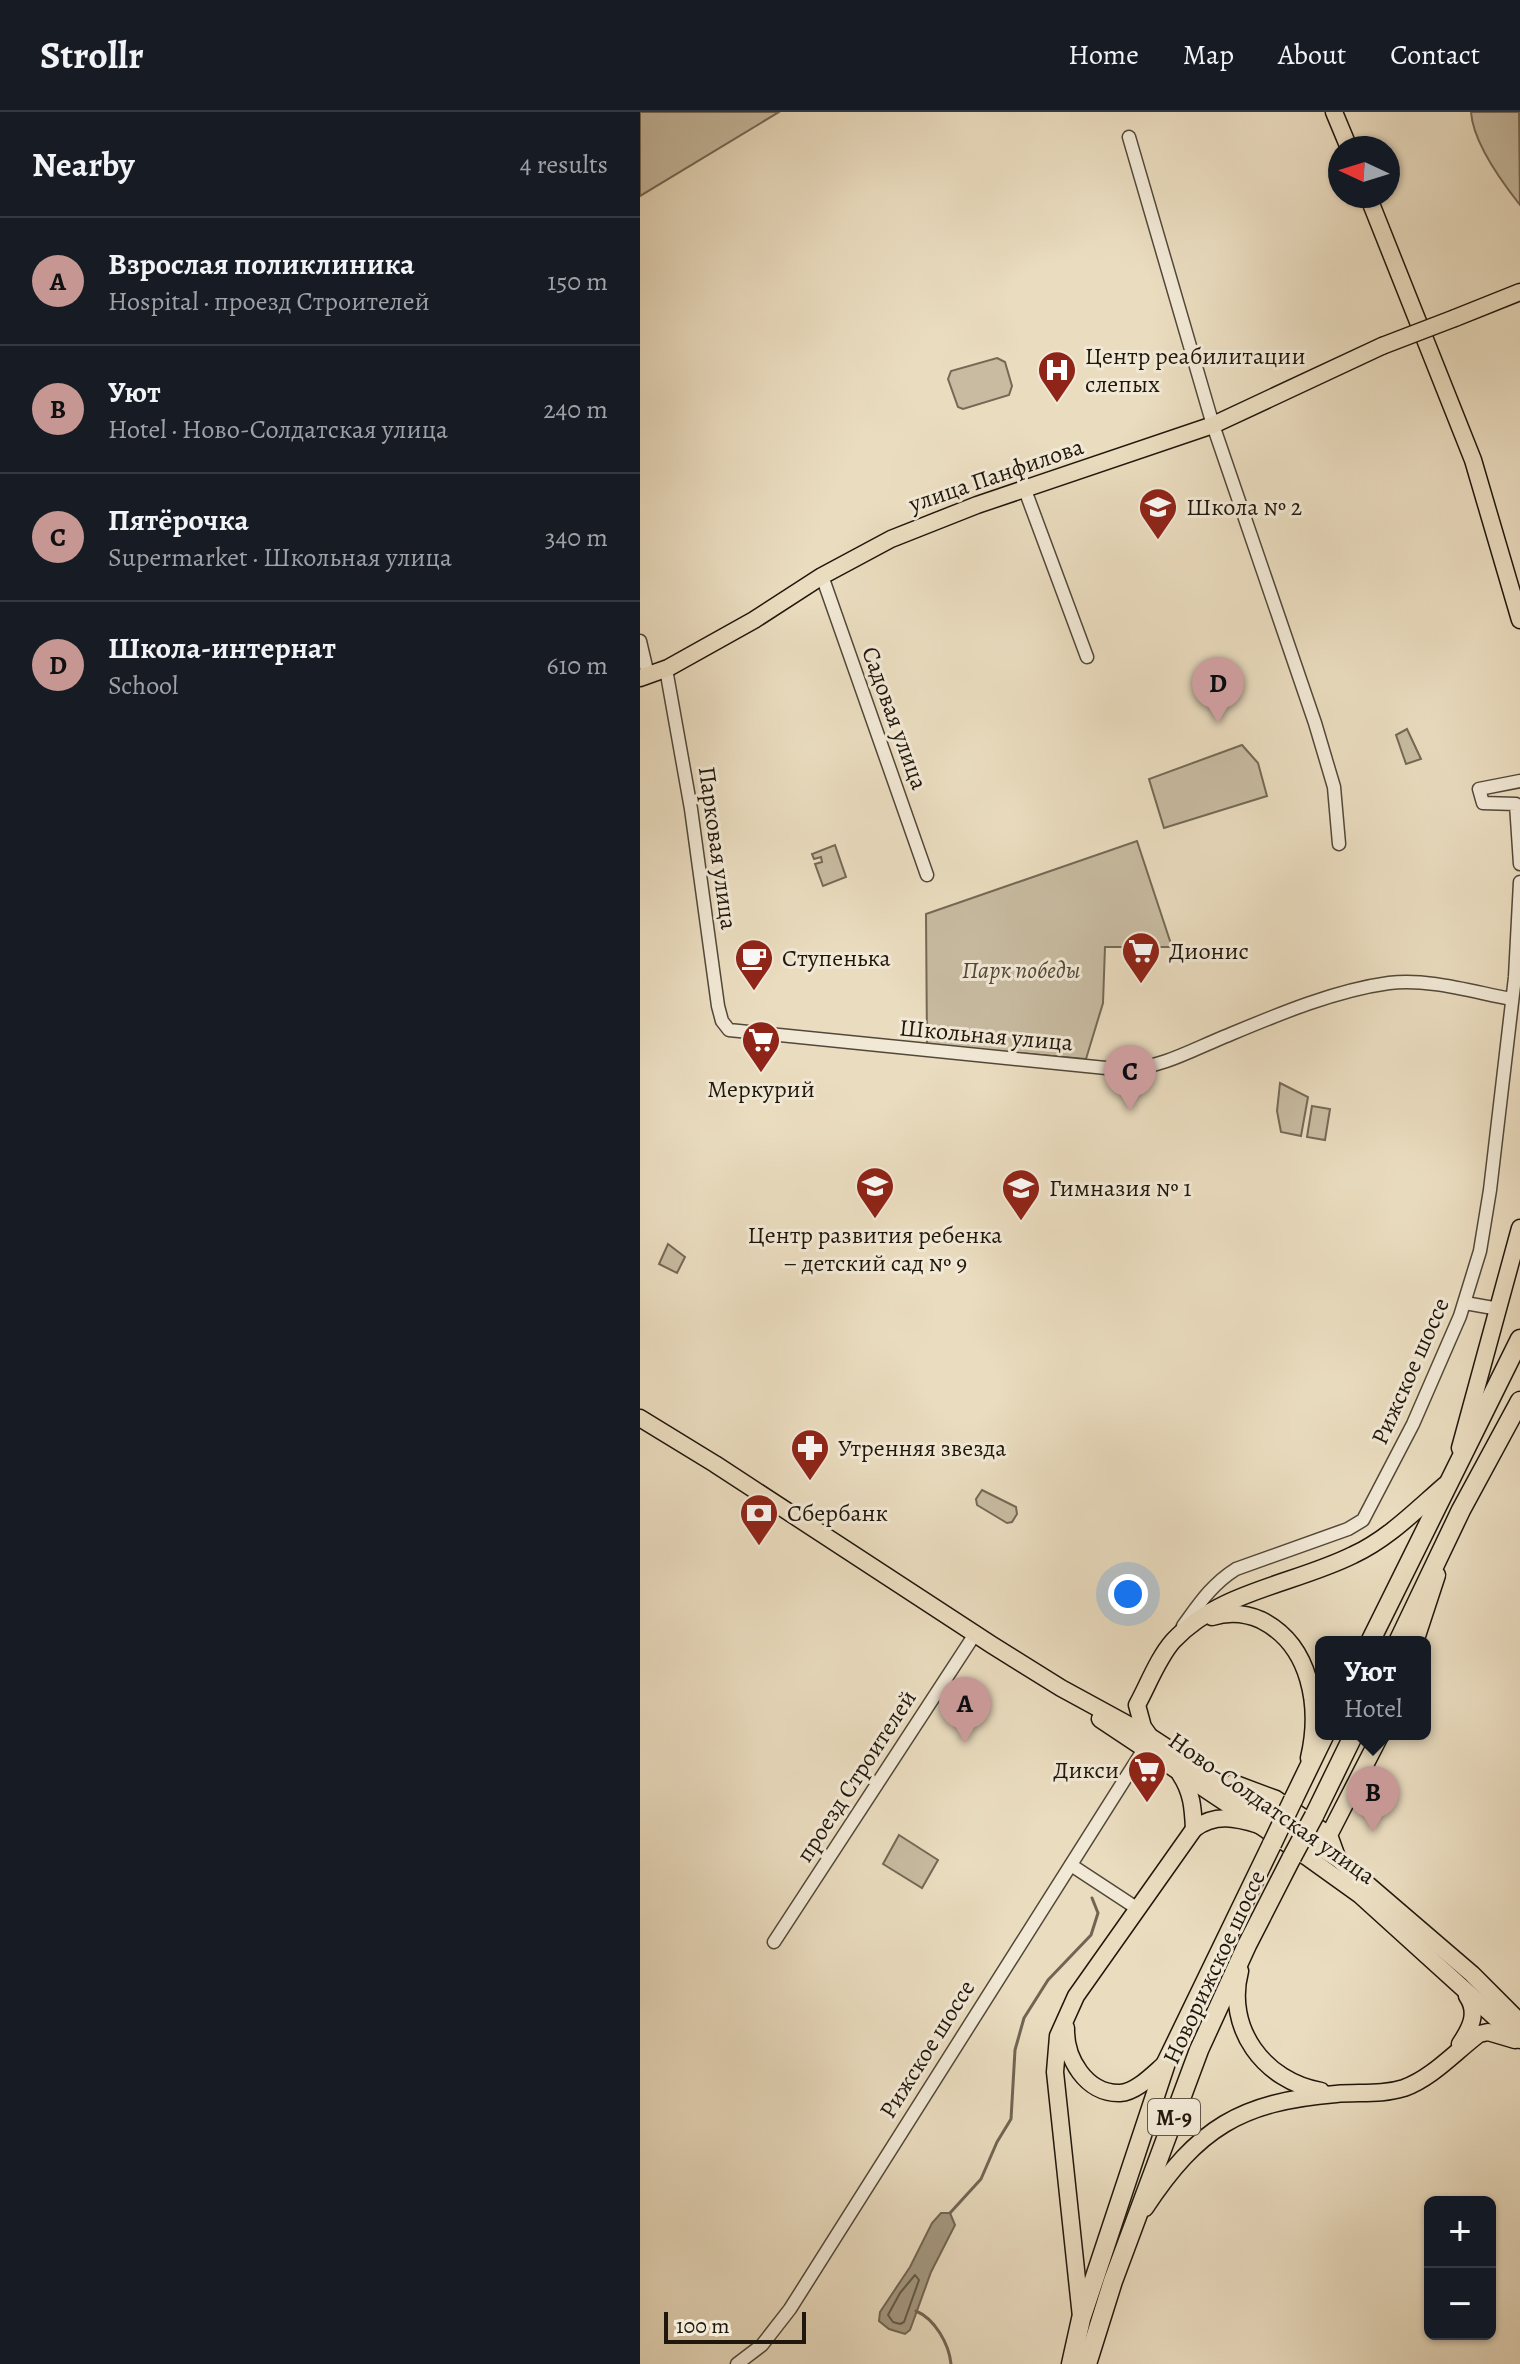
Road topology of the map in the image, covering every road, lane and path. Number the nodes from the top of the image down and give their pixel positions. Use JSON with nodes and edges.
{"nodes":[{"id":1,"x":1334,"y":112,"type":"edge"},
{"id":2,"x":1344,"y":136,"type":"edge"},
{"id":3,"x":1129,"y":137,"type":"dead end"},
{"id":4,"x":1373,"y":208,"type":"edge"},
{"id":5,"x":1520,"y":292,"type":"edge"},
{"id":6,"x":1213,"y":425,"type":"junction"},
{"id":7,"x":1025,"y":490,"type":"junction"},
{"id":8,"x":822,"y":576,"type":"junction"},
{"id":9,"x":1519,"y":609,"type":"edge"},
{"id":10,"x":640,"y":641,"type":"edge"},
{"id":11,"x":1087,"y":657,"type":"dead end"},
{"id":12,"x":666,"y":669,"type":"junction"},
{"id":13,"x":644,"y":677,"type":"edge"},
{"id":14,"x":1520,"y":781,"type":"edge"},
{"id":15,"x":1339,"y":844,"type":"dead end"},
{"id":16,"x":1520,"y":864,"type":"edge"},
{"id":17,"x":927,"y":875,"type":"dead end"},
{"id":18,"x":1520,"y":882,"type":"edge"},
{"id":19,"x":1511,"y":999,"type":"junction"},
{"id":20,"x":729,"y":1030,"type":"joint"},
{"id":21,"x":1520,"y":1228,"type":"edge"},
{"id":22,"x":1465,"y":1303,"type":"junction"},
{"id":23,"x":1499,"y":1309,"type":"junction"},
{"id":24,"x":1520,"y":1339,"type":"edge"},
{"id":25,"x":1520,"y":1401,"type":"edge"},
{"id":26,"x":640,"y":1418,"type":"edge"},
{"id":27,"x":1456,"y":1465,"type":"junction"},
{"id":28,"x":1445,"y":1485,"type":"junction"},
{"id":29,"x":1461,"y":1510,"type":"junction"},
{"id":30,"x":1195,"y":1623,"type":"junction"},
{"id":31,"x":975,"y":1634,"type":"junction"},
{"id":32,"x":1373,"y":1636,"type":"edge"},
{"id":33,"x":1401,"y":1636,"type":"edge"},
{"id":34,"x":1417,"y":1636,"type":"edge"},
{"id":35,"x":1171,"y":1643,"type":"junction"},
{"id":36,"x":1061,"y":1688,"type":"junction"},
{"id":37,"x":1137,"y":1705,"type":"junction"},
{"id":38,"x":1099,"y":1707,"type":"junction"},
{"id":39,"x":1322,"y":1740,"type":"edge"},
{"id":40,"x":1351,"y":1740,"type":"edge"},
{"id":41,"x":1378,"y":1740,"type":"edge"},
{"id":42,"x":1146,"y":1742,"type":"junction"},
{"id":43,"x":1178,"y":1772,"type":"junction"},
{"id":44,"x":1214,"y":1778,"type":"junction"},
{"id":45,"x":1303,"y":1780,"type":"junction"},
{"id":46,"x":1259,"y":1825,"type":"junction"},
{"id":47,"x":1194,"y":1829,"type":"junction"},
{"id":48,"x":1329,"y":1835,"type":"junction"},
{"id":49,"x":1338,"y":1859,"type":"junction"},
{"id":50,"x":1071,"y":1865,"type":"junction"},
{"id":51,"x":1138,"y":1909,"type":"junction"},
{"id":52,"x":774,"y":1942,"type":"dead end"},
{"id":53,"x":1247,"y":1945,"type":"junction"},
{"id":54,"x":1462,"y":1988,"type":"junction"},
{"id":55,"x":1067,"y":2016,"type":"junction"},
{"id":56,"x":1520,"y":2022,"type":"edge"},
{"id":57,"x":1520,"y":2041,"type":"edge"},
{"id":58,"x":1454,"y":2053,"type":"junction"},
{"id":59,"x":1166,"y":2063,"type":"junction"},
{"id":60,"x":1338,"y":2094,"type":"junction"},
{"id":61,"x":1133,"y":2226,"type":"junction"},
{"id":62,"x":1081,"y":2319,"type":"junction"},
{"id":63,"x":737,"y":2364,"type":"edge"},
{"id":64,"x":1071,"y":2364,"type":"edge"},
{"id":65,"x":1087,"y":2364,"type":"edge"}],
"edges":[{"from":1,"to":2,"type":"main road"},
{"from":3,"to":6,"type":"street"},
{"from":4,"to":9,"type":"main road"},
{"from":5,"to":6,"type":"main road","name":"улица Панфилова","bridge":true},
{"from":6,"to":7,"type":"main road","name":"улица Панфилова"},
{"from":6,"to":15,"type":"street"},
{"from":7,"to":8,"type":"main road","name":"улица Панфилова"},
{"from":7,"to":11,"type":"street"},
{"from":8,"to":12,"type":"main road","name":"улица Панфилова"},
{"from":8,"to":17,"type":"street","name":"Садовая улица"},
{"from":10,"to":13,"type":"street"},
{"from":12,"to":13,"type":"main road","name":"улица Панфилова"},
{"from":12,"to":20,"type":"street","name":"Парковая улица"},
{"from":14,"to":16,"type":"street"},
{"from":18,"to":19,"type":"street","name":"Рижское шоссе"},
{"from":19,"to":20,"type":"street","name":"Школьная улица"},
{"from":19,"to":22,"type":"street","name":"Рижское шоссе"},
{"from":21,"to":23,"type":"main road"},
{"from":22,"to":23,"type":"street"},
{"from":22,"to":35,"type":"street","name":"Рижское шоссе"},
{"from":23,"to":27,"type":"main road"},
{"from":24,"to":27,"type":"highway","number":"М-9"},
{"from":25,"to":29,"type":"highway"},
{"from":26,"to":31,"type":"main road","name":"Ново-Солдатская улица"},
{"from":27,"to":28,"type":"highway","number":"М-9"},
{"from":28,"to":30,"type":"main road","number":"М-9"},
{"from":28,"to":32,"type":"highway","number":"М-9"},
{"from":29,"to":33,"type":"highway"},
{"from":29,"to":34,"type":"main road"},
{"from":30,"to":35,"type":"main road","number":"М-9"},
{"from":30,"to":45,"type":"main road","number":"М-9"},
{"from":31,"to":36,"type":"main road","name":"Ново-Солдатская улица"},
{"from":31,"to":52,"type":"street","name":"проезд Строителей"},
{"from":35,"to":37,"type":"main road"},
{"from":36,"to":38,"type":"main road","name":"Ново-Солдатская улица"},
{"from":36,"to":42,"type":"main road","name":"Ново-Солдатская улица"},
{"from":37,"to":38,"type":"main road"},
{"from":37,"to":42,"type":"main road"},
{"from":38,"to":42,"type":"main road","name":"Ново-Солдатская улица"},
{"from":39,"to":45,"type":"highway","name":"Новорижское шоссе","number":"М-9"},
{"from":40,"to":53,"type":"highway","name":"Новорижское шоссе","number":"М-9","bridge":true},
{"from":41,"to":48,"type":"main road"},
{"from":42,"to":43,"type":"main road","name":"Ново-Солдатская улица"},
{"from":42,"to":44,"type":"main road","name":"Ново-Солдатская улица"},
{"from":42,"to":50,"type":"street","name":"Рижское шоссе"},
{"from":43,"to":46,"type":"main road","name":"Ново-Солдатская улица"},
{"from":43,"to":47,"type":"main road"},
{"from":44,"to":48,"type":"main road"},
{"from":44,"to":49,"type":"main road","name":"Ново-Солдатская улица"},
{"from":45,"to":59,"type":"highway","name":"Новорижское шоссе","number":"М-9","bridge":true},
{"from":46,"to":47,"type":"main road"},
{"from":46,"to":54,"type":"main road","name":"Ново-Солдатская улица"},
{"from":47,"to":51,"type":"main road"},
{"from":48,"to":49,"type":"main road"},
{"from":49,"to":56,"type":"main road","name":"Ново-Солдатская улица"},
{"from":50,"to":51,"type":"street"},
{"from":50,"to":63,"type":"street","name":"Рижское шоссе"},
{"from":51,"to":55,"type":"main road"},
{"from":53,"to":60,"type":"main road"},
{"from":53,"to":61,"type":"highway","name":"Новорижское шоссе","number":"М-9"},
{"from":54,"to":57,"type":"main road","name":"Ново-Солдатская улица"},
{"from":54,"to":58,"type":"main road"},
{"from":55,"to":59,"type":"main road"},
{"from":55,"to":62,"type":"main road"},
{"from":57,"to":58,"type":"main road"},
{"from":58,"to":60,"type":"main road"},
{"from":59,"to":62,"type":"highway","name":"Новорижское шоссе","number":"М-9"},
{"from":60,"to":61,"type":"main road"},
{"from":61,"to":65,"type":"highway","name":"Новорижское шоссе","number":"М-9"},
{"from":62,"to":64,"type":"highway","name":"Новорижское шоссе","number":"М-9"}]}
